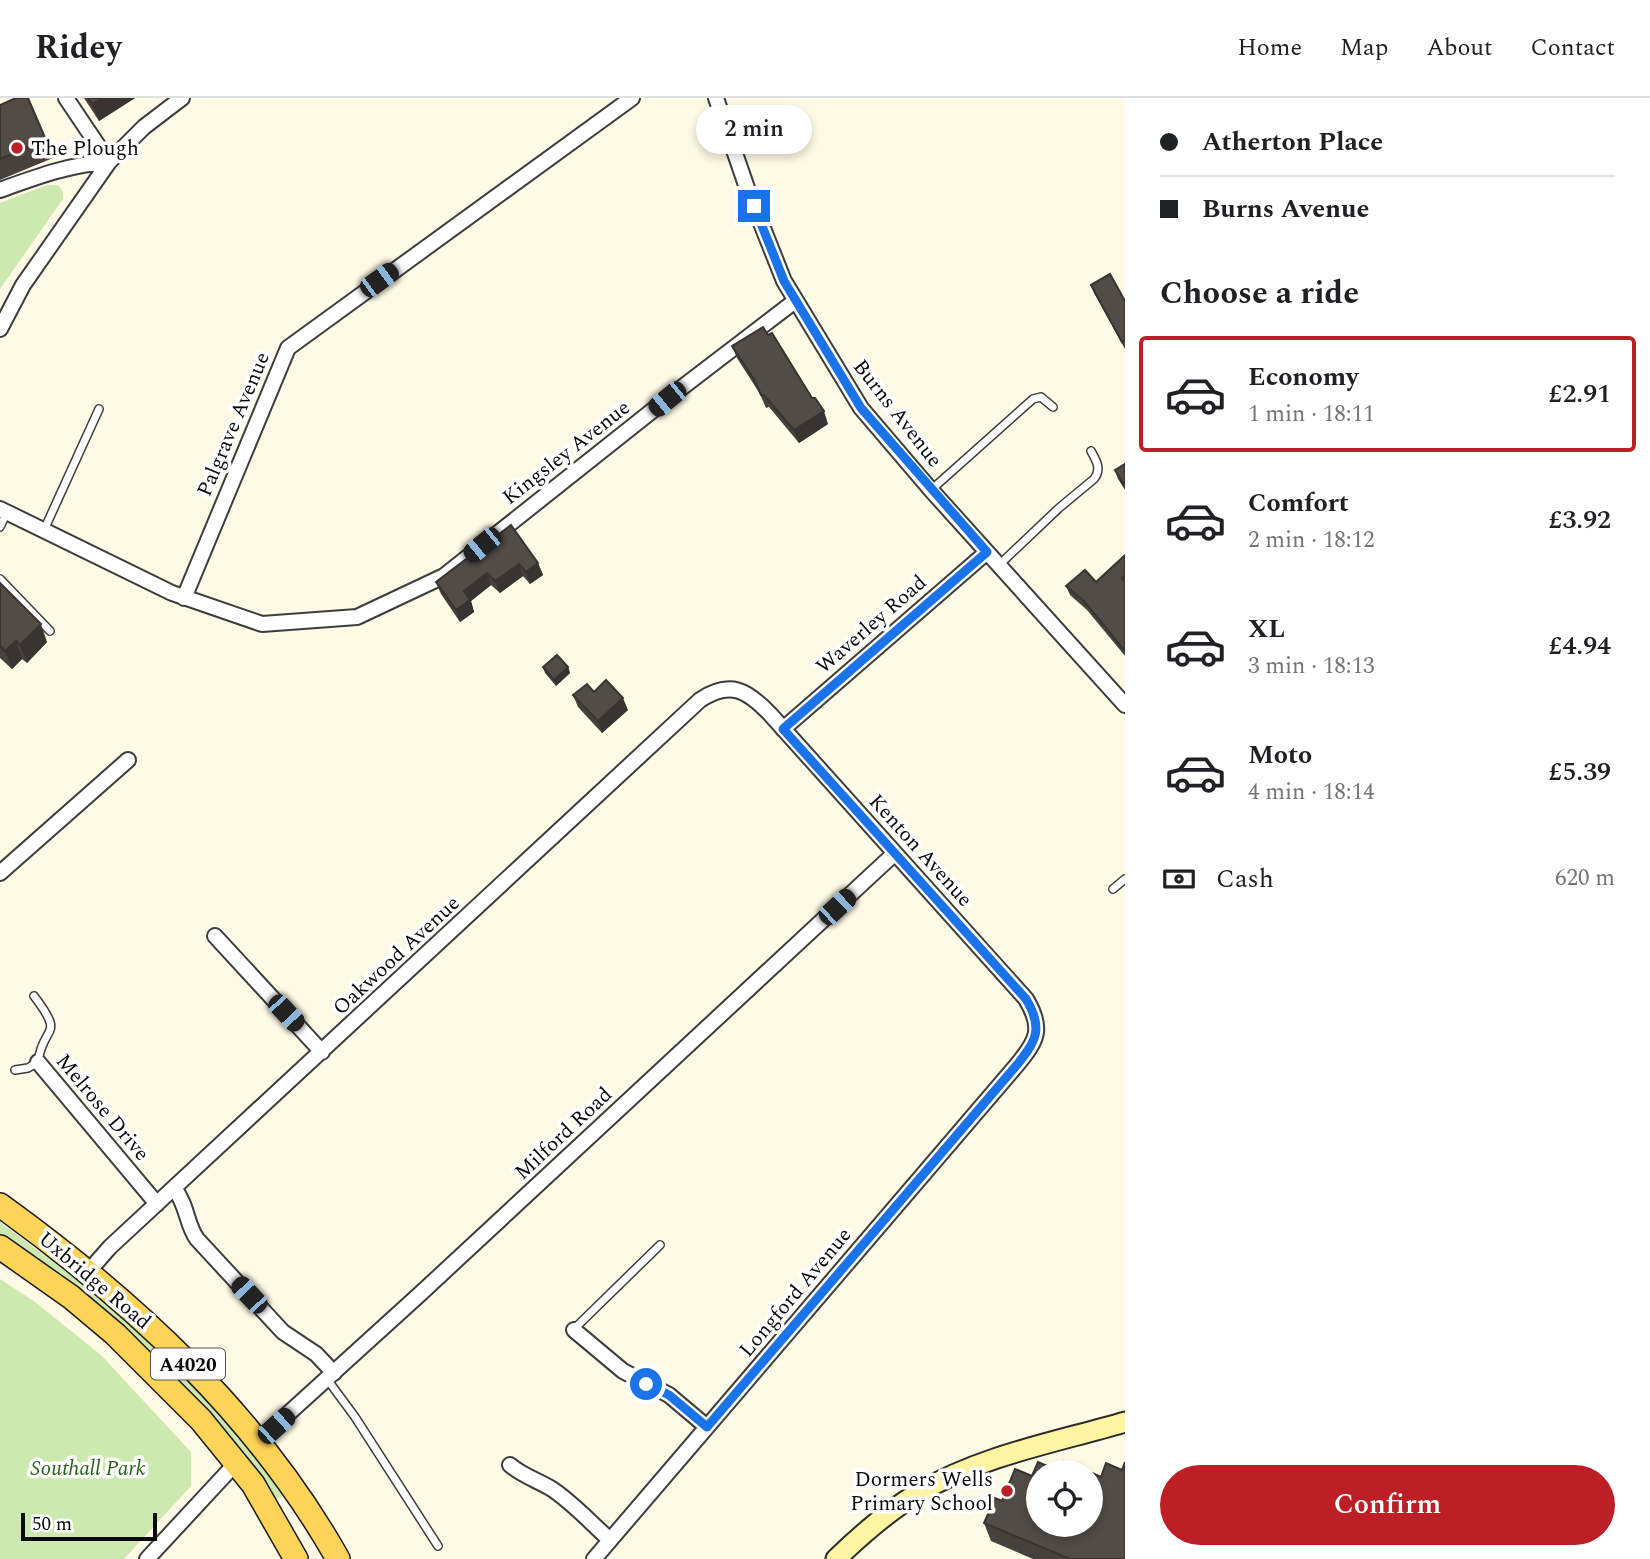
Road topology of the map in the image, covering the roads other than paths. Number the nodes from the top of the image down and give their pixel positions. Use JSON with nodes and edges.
{"nodes":[{"id":1,"x":66,"y":98,"type":"edge"},
{"id":2,"x":182,"y":98,"type":"edge"},
{"id":3,"x":632,"y":98,"type":"edge"},
{"id":4,"x":716,"y":98,"type":"edge"},
{"id":5,"x":109,"y":162,"type":"junction"},
{"id":6,"x":0,"y":190,"type":"edge"},
{"id":7,"x":795,"y":301,"type":"junction"},
{"id":8,"x":0,"y":329,"type":"edge"},
{"id":9,"x":1053,"y":407,"type":"dead end"},
{"id":10,"x":99,"y":409,"type":"dead end"},
{"id":11,"x":1091,"y":451,"type":"dead end"},
{"id":12,"x":932,"y":490,"type":"junction"},
{"id":13,"x":3,"y":511,"type":"edge"},
{"id":14,"x":0,"y":527,"type":"edge"},
{"id":15,"x":44,"y":531,"type":"junction"},
{"id":16,"x":987,"y":552,"type":"junction"},
{"id":17,"x":999,"y":565,"type":"junction"},
{"id":18,"x":0,"y":579,"type":"edge"},
{"id":19,"x":184,"y":598,"type":"junction"},
{"id":20,"x":50,"y":631,"type":"dead end"},
{"id":21,"x":742,"y":691,"type":"joint"},
{"id":22,"x":1125,"y":705,"type":"edge"},
{"id":23,"x":783,"y":729,"type":"junction"},
{"id":24,"x":128,"y":760,"type":"dead end"},
{"id":25,"x":895,"y":853,"type":"junction"},
{"id":26,"x":0,"y":873,"type":"edge"},
{"id":27,"x":1125,"y":879,"type":"edge"},
{"id":28,"x":1112,"y":889,"type":"dead end"},
{"id":29,"x":215,"y":936,"type":"dead end"},
{"id":30,"x":34,"y":996,"type":"dead end"},
{"id":31,"x":322,"y":1052,"type":"junction"},
{"id":32,"x":1028,"y":1052,"type":"joint"},
{"id":33,"x":38,"y":1062,"type":"junction"},
{"id":34,"x":15,"y":1070,"type":"dead end"},
{"id":35,"x":174,"y":1188,"type":"junction"},
{"id":36,"x":157,"y":1204,"type":"junction"},
{"id":37,"x":0,"y":1205,"type":"edge"},
{"id":38,"x":660,"y":1245,"type":"dead end"},
{"id":39,"x":0,"y":1247,"type":"edge"},
{"id":40,"x":89,"y":1272,"type":"junction"},
{"id":41,"x":574,"y":1330,"type":"joint"},
{"id":42,"x":330,"y":1376,"type":"junction"},
{"id":43,"x":1125,"y":1422,"type":"edge"},
{"id":44,"x":707,"y":1427,"type":"junction"},
{"id":45,"x":258,"y":1441,"type":"junction"},
{"id":46,"x":237,"y":1462,"type":"junction"},
{"id":47,"x":510,"y":1465,"type":"dead end"},
{"id":48,"x":610,"y":1540,"type":"junction"},
{"id":49,"x":438,"y":1546,"type":"dead end"},
{"id":50,"x":147,"y":1559,"type":"edge"},
{"id":51,"x":296,"y":1559,"type":"edge"},
{"id":52,"x":338,"y":1559,"type":"edge"},
{"id":53,"x":594,"y":1559,"type":"edge"},
{"id":54,"x":836,"y":1559,"type":"edge"}],
"edges":[{"from":1,"to":5,"type":"street"},
{"from":2,"to":5,"type":"street"},
{"from":3,"to":19,"type":"street","name":"Palgrave Avenue"},
{"from":4,"to":7,"type":"street","name":"Burns Avenue"},
{"from":5,"to":6,"type":"street"},
{"from":5,"to":8,"type":"street"},
{"from":7,"to":12,"type":"street","name":"Burns Avenue"},
{"from":7,"to":19,"type":"street","name":"Kingsley Avenue"},
{"from":9,"to":12,"type":"lane"},
{"from":10,"to":15,"type":"lane"},
{"from":11,"to":17,"type":"lane"},
{"from":12,"to":16,"type":"street","name":"Burns Avenue"},
{"from":13,"to":14,"type":"lane"},
{"from":13,"to":15,"type":"street","name":"Kingsley Avenue"},
{"from":15,"to":19,"type":"street","name":"Kingsley Avenue"},
{"from":16,"to":17,"type":"street","name":"Burns Avenue"},
{"from":16,"to":23,"type":"street","name":"Waverley Road"},
{"from":17,"to":22,"type":"street","name":"Burns Avenue"},
{"from":18,"to":20,"type":"lane"},
{"from":21,"to":23,"type":"street","name":"Kenton Avenue"},
{"from":21,"to":31,"type":"street","name":"Oakwood Avenue"},
{"from":23,"to":25,"type":"street","name":"Kenton Avenue"},
{"from":24,"to":26,"type":"street"},
{"from":25,"to":32,"type":"street","name":"Kenton Avenue"},
{"from":25,"to":42,"type":"street","name":"Milford Road"},
{"from":27,"to":28,"type":"lane"},
{"from":29,"to":31,"type":"street"},
{"from":30,"to":33,"type":"lane","name":"Melrose Drive"},
{"from":31,"to":35,"type":"street","name":"Oakwood Avenue"},
{"from":32,"to":44,"type":"street","name":"Longford Avenue"},
{"from":33,"to":34,"type":"lane"},
{"from":33,"to":36,"type":"street","name":"Melrose Drive"},
{"from":35,"to":36,"type":"street","name":"Oakwood Avenue"},
{"from":35,"to":42,"type":"street"},
{"from":36,"to":40,"type":"street","name":"Oakwood Avenue"},
{"from":37,"to":40,"type":"main road","name":"Uxbridge Road","number":"A4020"},
{"from":38,"to":41,"type":"lane"},
{"from":39,"to":46,"type":"main road","name":"Uxbridge Road","number":"A4020"},
{"from":40,"to":45,"type":"main road","name":"Uxbridge Road","number":"A4020"},
{"from":41,"to":44,"type":"street"},
{"from":42,"to":45,"type":"street","name":"Milford Road"},
{"from":42,"to":49,"type":"lane"},
{"from":43,"to":54,"type":"street"},
{"from":44,"to":48,"type":"street","name":"Longford Avenue"},
{"from":45,"to":52,"type":"main road","name":"Uxbridge Road","number":"A4020"},
{"from":46,"to":50,"type":"street"},
{"from":46,"to":51,"type":"main road","name":"Uxbridge Road","number":"A4020"},
{"from":47,"to":48,"type":"street"},
{"from":48,"to":53,"type":"street","name":"Longford Avenue"}]}
